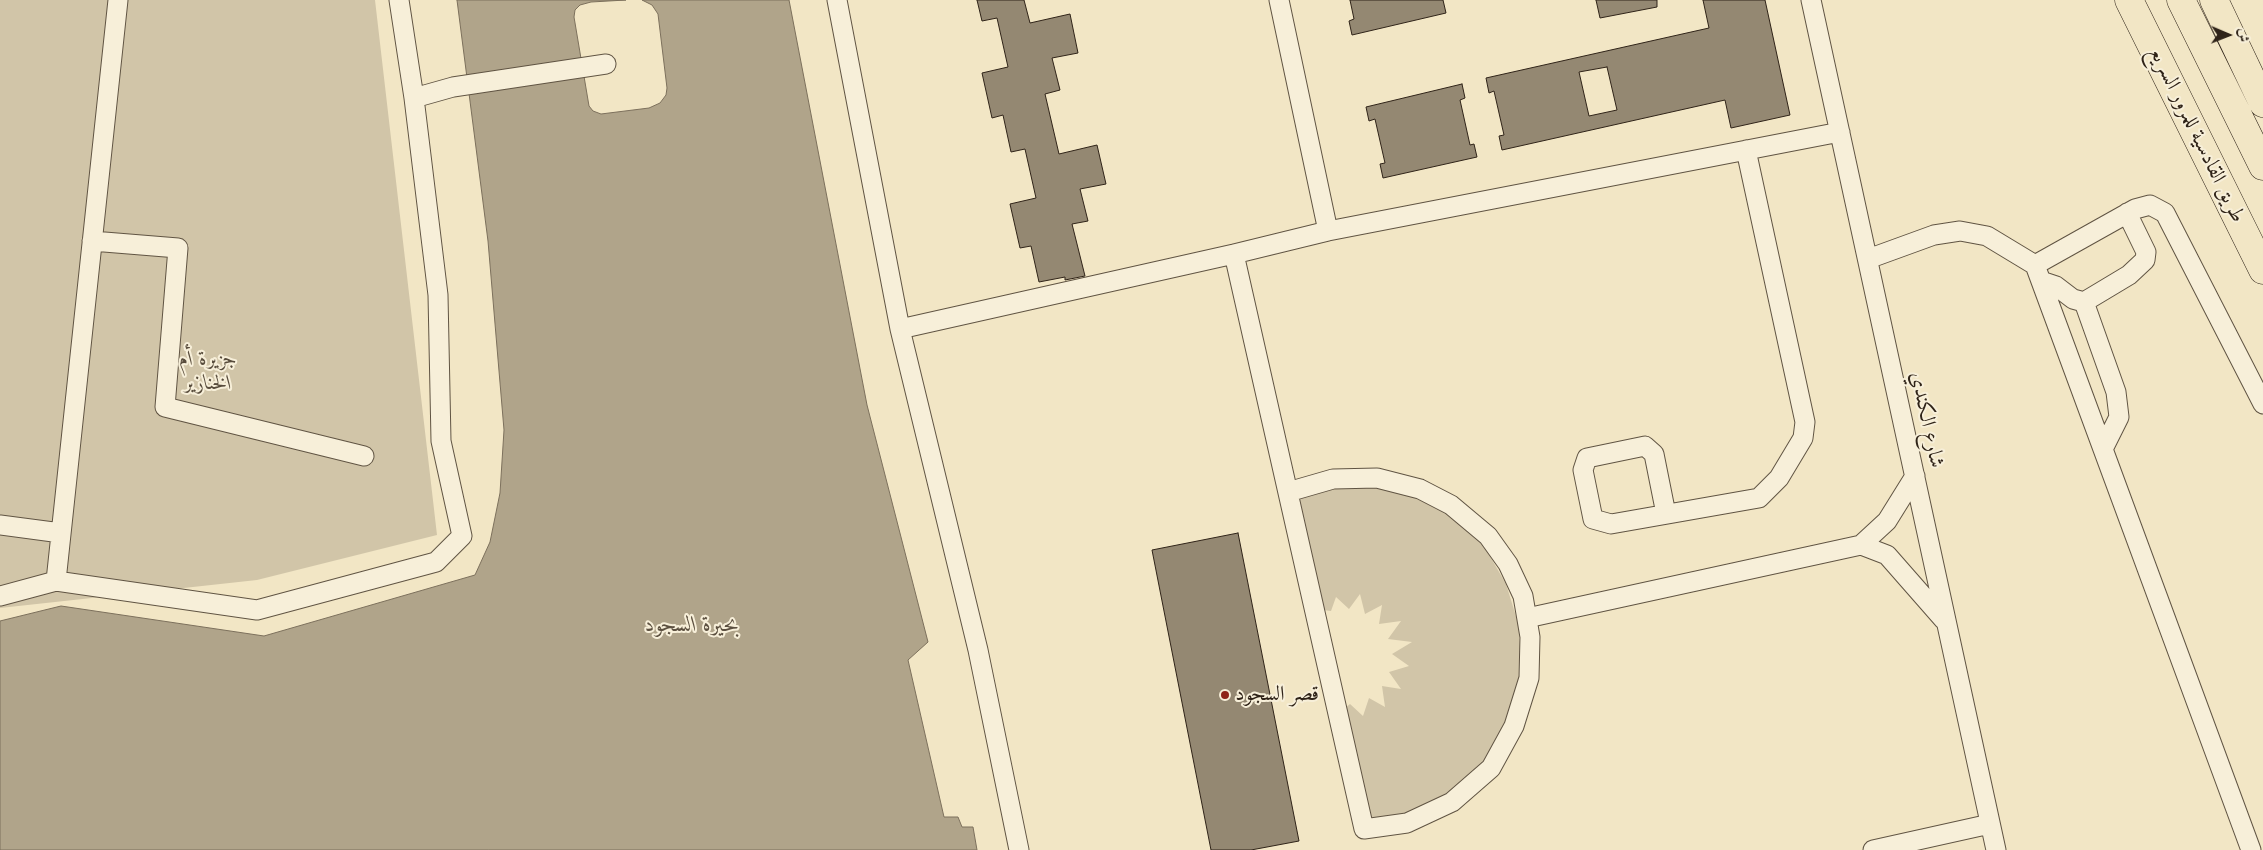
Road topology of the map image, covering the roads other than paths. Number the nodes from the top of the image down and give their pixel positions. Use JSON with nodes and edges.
{"nodes":[{"id":1,"x":118,"y":0,"type":"edge"},
{"id":2,"x":399,"y":0,"type":"edge"},
{"id":3,"x":837,"y":0,"type":"edge"},
{"id":4,"x":1279,"y":0,"type":"edge"},
{"id":5,"x":1811,"y":0,"type":"edge"},
{"id":6,"x":2129,"y":0,"type":"edge"},
{"id":7,"x":2181,"y":0,"type":"edge"},
{"id":8,"x":2214,"y":0,"type":"edge"},
{"id":9,"x":606,"y":64,"type":"dead end"},
{"id":10,"x":414,"y":98,"type":"junction"},
{"id":11,"x":2263,"y":103,"type":"edge"},
{"id":12,"x":1840,"y":132,"type":"junction"},
{"id":13,"x":1746,"y":150,"type":"junction"},
{"id":14,"x":2263,"y":166,"type":"edge"},
{"id":15,"x":2127,"y":214,"type":"junction"},
{"id":16,"x":1328,"y":231,"type":"junction"},
{"id":17,"x":92,"y":242,"type":"junction"},
{"id":18,"x":1234,"y":254,"type":"junction"},
{"id":19,"x":1868,"y":259,"type":"junction"},
{"id":20,"x":2263,"y":270,"type":"edge"},
{"id":21,"x":2038,"y":273,"type":"junction"},
{"id":22,"x":2084,"y":302,"type":"junction"},
{"id":23,"x":900,"y":329,"type":"junction"},
{"id":24,"x":2263,"y":404,"type":"edge"},
{"id":25,"x":2103,"y":449,"type":"junction"},
{"id":26,"x":364,"y":456,"type":"dead end"},
{"id":27,"x":1915,"y":476,"type":"junction"},
{"id":28,"x":1288,"y":492,"type":"junction"},
{"id":29,"x":1666,"y":514,"type":"junction"},
{"id":30,"x":0,"y":525,"type":"edge"},
{"id":31,"x":61,"y":533,"type":"junction"},
{"id":32,"x":1861,"y":545,"type":"junction"},
{"id":33,"x":56,"y":580,"type":"junction"},
{"id":34,"x":0,"y":596,"type":"edge"},
{"id":35,"x":1527,"y":618,"type":"junction"},
{"id":36,"x":1947,"y":622,"type":"junction"},
{"id":37,"x":1990,"y":824,"type":"junction"},
{"id":38,"x":1019,"y":850,"type":"edge"},
{"id":39,"x":1873,"y":850,"type":"edge"},
{"id":40,"x":1996,"y":850,"type":"edge"},
{"id":41,"x":2251,"y":850,"type":"edge"}],
"edges":[{"from":1,"to":17,"type":"street"},
{"from":2,"to":10,"type":"street"},
{"from":3,"to":23,"type":"street"},
{"from":4,"to":16,"type":"street"},
{"from":5,"to":12,"type":"street","name":"شارع الكندي"},
{"from":6,"to":20,"type":"highway","name":"طريق القادسية للمرور السريع"},
{"from":7,"to":14,"type":"highway"},
{"from":8,"to":11,"type":"highway"},
{"from":9,"to":10,"type":"street"},
{"from":10,"to":33,"type":"street"},
{"from":12,"to":13,"type":"street"},
{"from":12,"to":19,"type":"street","name":"شارع الكندي"},
{"from":13,"to":16,"type":"street"},
{"from":13,"to":29,"type":"street"},
{"from":15,"to":21,"type":"street"},
{"from":15,"to":22,"type":"street"},
{"from":15,"to":24,"type":"street"},
{"from":16,"to":18,"type":"street"},
{"from":17,"to":26,"type":"street"},
{"from":17,"to":31,"type":"street"},
{"from":18,"to":23,"type":"street"},
{"from":18,"to":28,"type":"street"},
{"from":19,"to":21,"type":"street"},
{"from":19,"to":27,"type":"street","name":"شارع الكندي"},
{"from":21,"to":22,"type":"street"},
{"from":21,"to":25,"type":"street"},
{"from":22,"to":25,"type":"street"},
{"from":23,"to":38,"type":"street"},
{"from":25,"to":41,"type":"street"},
{"from":27,"to":32,"type":"street"},
{"from":27,"to":36,"type":"street","name":"شارع الكندي"},
{"from":28,"to":35,"type":"street"},
{"from":28,"to":35,"type":"street"},
{"from":29,"to":29,"type":"street"},
{"from":30,"to":31,"type":"street"},
{"from":31,"to":33,"type":"street"},
{"from":32,"to":35,"type":"street"},
{"from":32,"to":36,"type":"street"},
{"from":33,"to":34,"type":"street"},
{"from":36,"to":37,"type":"street","name":"شارع الكندي"},
{"from":37,"to":39,"type":"street"},
{"from":37,"to":40,"type":"street","name":"شارع الكندي"}]}
